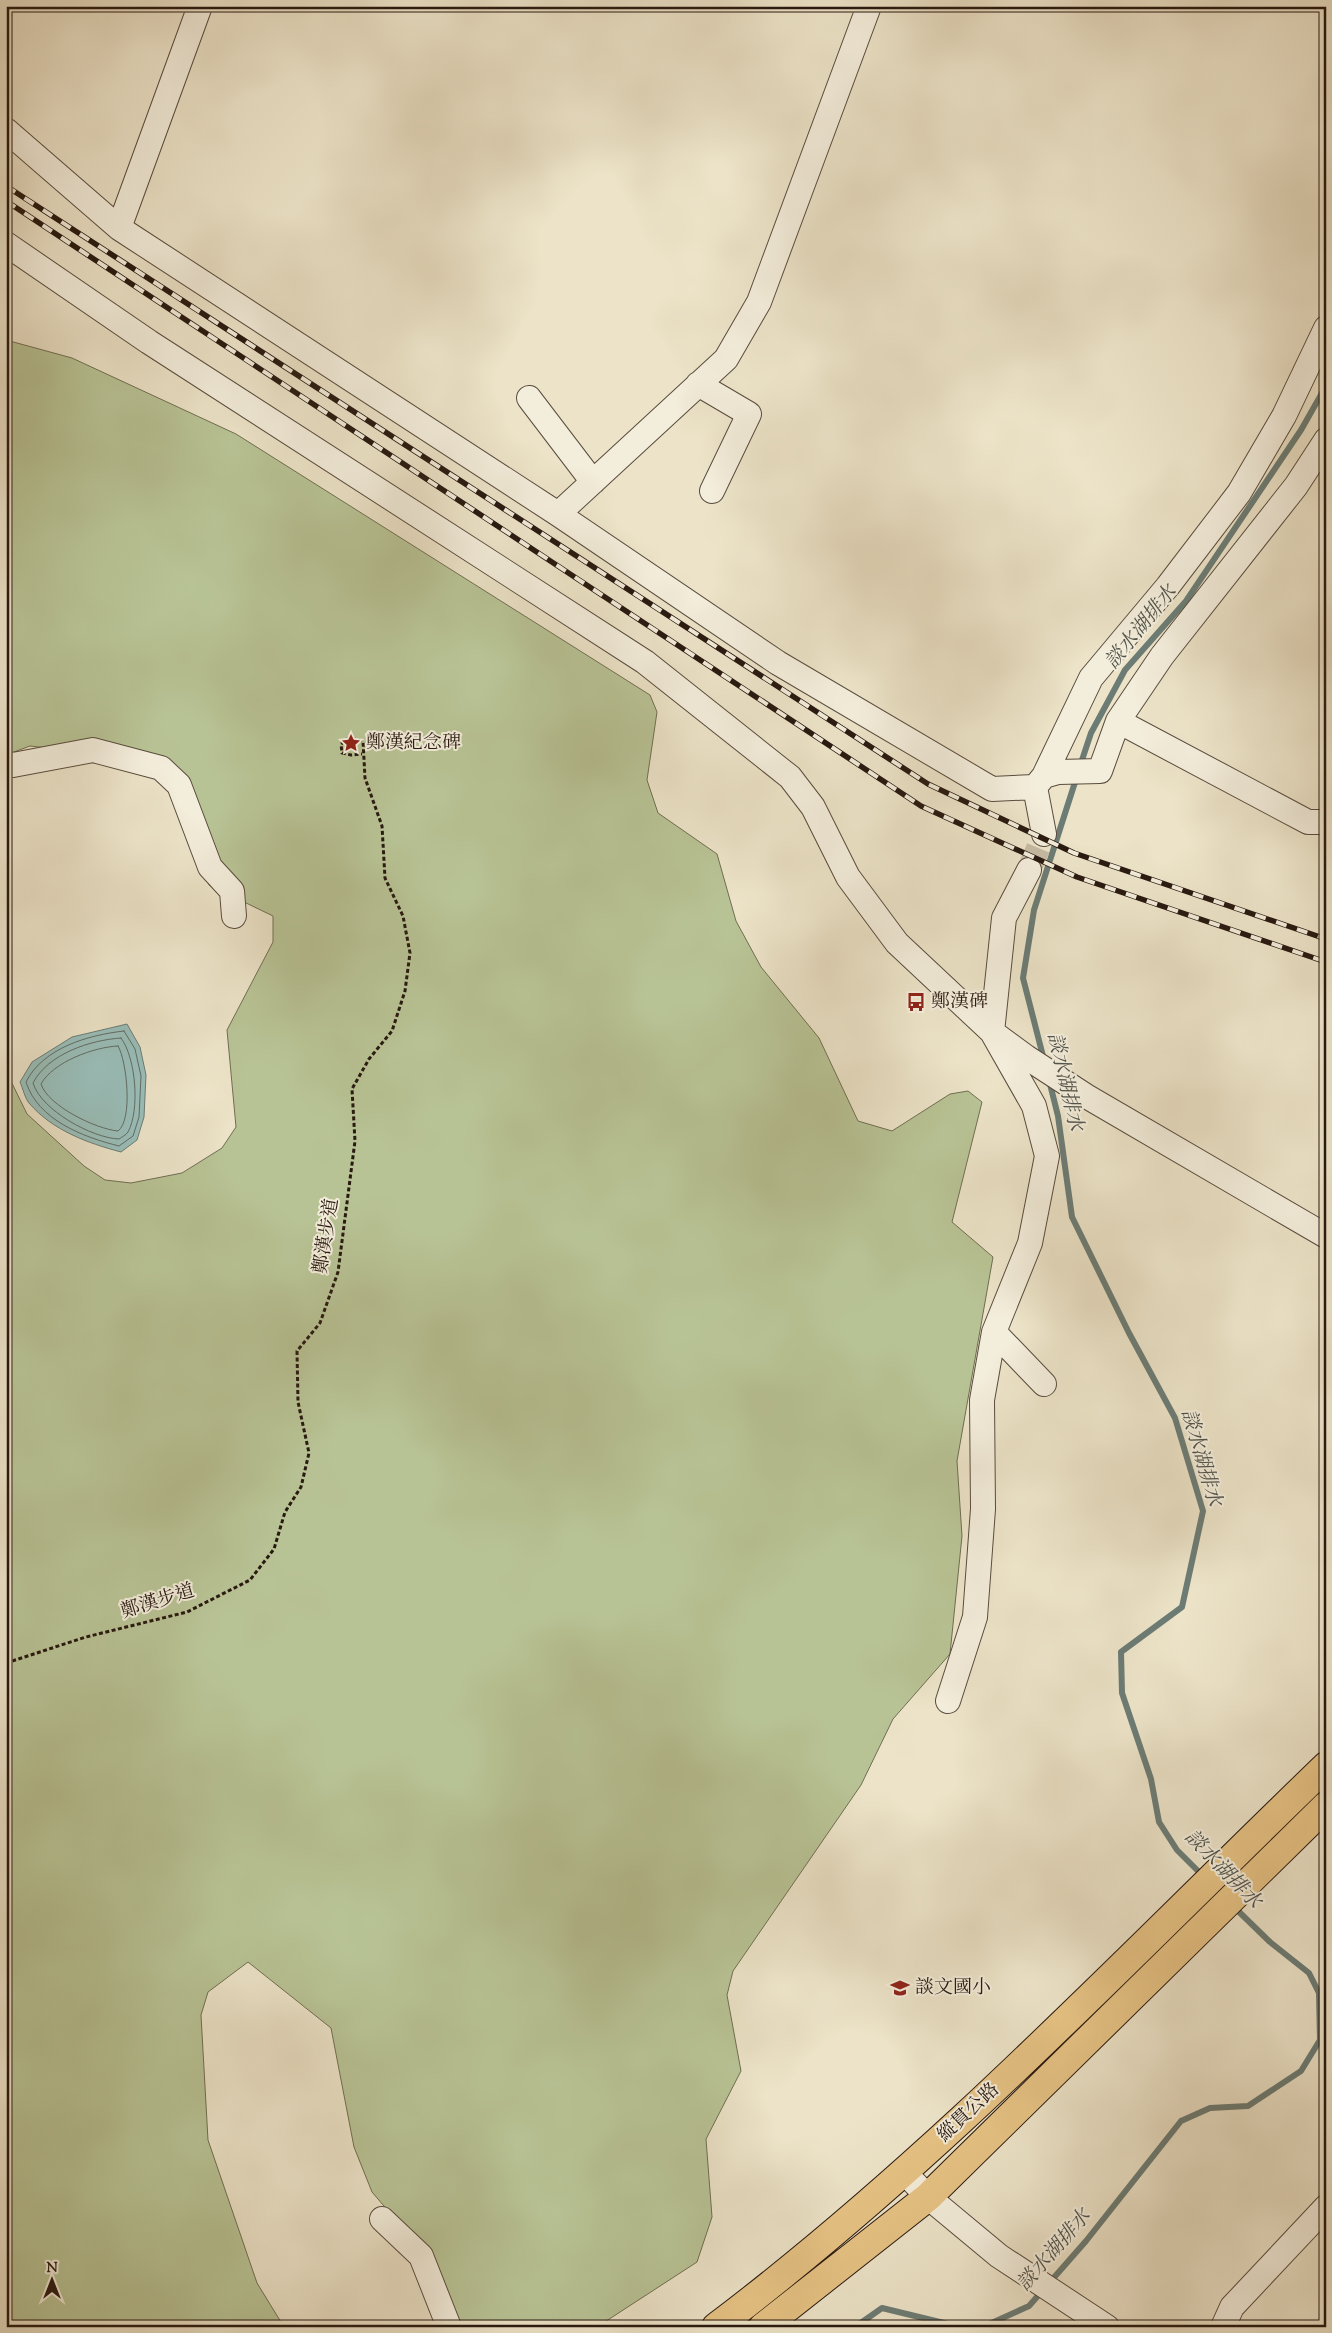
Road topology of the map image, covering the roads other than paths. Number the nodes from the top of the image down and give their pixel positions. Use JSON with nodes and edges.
{"nodes":[{"id":1,"x":200,"y":6,"type":"edge"},
{"id":2,"x":869,"y":6,"type":"edge"},
{"id":3,"x":6,"y":130,"type":"edge"},
{"id":4,"x":119,"y":228,"type":"junction"},
{"id":5,"x":6,"y":244,"type":"edge"},
{"id":6,"x":1326,"y":328,"type":"edge"},
{"id":7,"x":698,"y":384,"type":"junction"},
{"id":8,"x":529,"y":398,"type":"dead end"},
{"id":9,"x":1326,"y":440,"type":"edge"},
{"id":10,"x":593,"y":482,"type":"junction"},
{"id":11,"x":712,"y":491,"type":"dead end"},
{"id":12,"x":558,"y":514,"type":"junction"},
{"id":13,"x":1118,"y":721,"type":"junction"},
{"id":14,"x":6,"y":764,"type":"edge"},
{"id":15,"x":1045,"y":779,"type":"junction"},
{"id":16,"x":1326,"y":822,"type":"edge"},
{"id":17,"x":1044,"y":834,"type":"tunnel mouth"},
{"id":18,"x":1029,"y":870,"type":"tunnel mouth"},
{"id":19,"x":234,"y":916,"type":"dead end"},
{"id":20,"x":992,"y":1032,"type":"junction"},
{"id":21,"x":1326,"y":1236,"type":"edge"},
{"id":22,"x":994,"y":1332,"type":"junction"},
{"id":23,"x":1044,"y":1384,"type":"dead end"},
{"id":24,"x":948,"y":1701,"type":"dead end"},
{"id":25,"x":1326,"y":1766,"type":"edge"},
{"id":26,"x":1326,"y":1806,"type":"edge"},
{"id":27,"x":1022,"y":2064,"type":"junction"},
{"id":28,"x":1045,"y":2083,"type":"junction"},
{"id":29,"x":905,"y":2173,"type":"junction"},
{"id":30,"x":928,"y":2197,"type":"junction"},
{"id":31,"x":1326,"y":2207,"type":"edge"},
{"id":32,"x":382,"y":2220,"type":"dead end"},
{"id":33,"x":1317,"y":2231,"type":"edge"},
{"id":34,"x":449,"y":2327,"type":"edge"},
{"id":35,"x":716,"y":2327,"type":"edge"},
{"id":36,"x":763,"y":2327,"type":"edge"},
{"id":37,"x":1107,"y":2327,"type":"edge"},
{"id":38,"x":1223,"y":2327,"type":"edge"}],
"edges":[{"from":1,"to":4,"type":"street"},
{"from":2,"to":7,"type":"street"},
{"from":3,"to":4,"type":"street"},
{"from":4,"to":12,"type":"street"},
{"from":5,"to":20,"type":"street"},
{"from":6,"to":15,"type":"street"},
{"from":7,"to":10,"type":"street"},
{"from":7,"to":11,"type":"street"},
{"from":8,"to":10,"type":"street"},
{"from":9,"to":13,"type":"street"},
{"from":10,"to":12,"type":"street"},
{"from":12,"to":15,"type":"street"},
{"from":13,"to":15,"type":"street"},
{"from":13,"to":16,"type":"street"},
{"from":14,"to":19,"type":"street"},
{"from":15,"to":17,"type":"street"},
{"from":18,"to":20,"type":"street"},
{"from":20,"to":21,"type":"street"},
{"from":20,"to":22,"type":"street"},
{"from":22,"to":23,"type":"street"},
{"from":22,"to":24,"type":"street"},
{"from":25,"to":27,"type":"main road","name":"縱貫公路"},
{"from":26,"to":28,"type":"main road","name":"縱貫公路"},
{"from":27,"to":28,"type":"main road"},
{"from":27,"to":29,"type":"main road","name":"縱貫公路"},
{"from":28,"to":30,"type":"main road","name":"縱貫公路"},
{"from":29,"to":30,"type":"street"},
{"from":29,"to":35,"type":"main road","name":"縱貫公路"},
{"from":30,"to":36,"type":"main road","name":"縱貫公路"},
{"from":30,"to":37,"type":"street"},
{"from":31,"to":33,"type":"street"},
{"from":32,"to":34,"type":"street"},
{"from":33,"to":38,"type":"street"}]}
